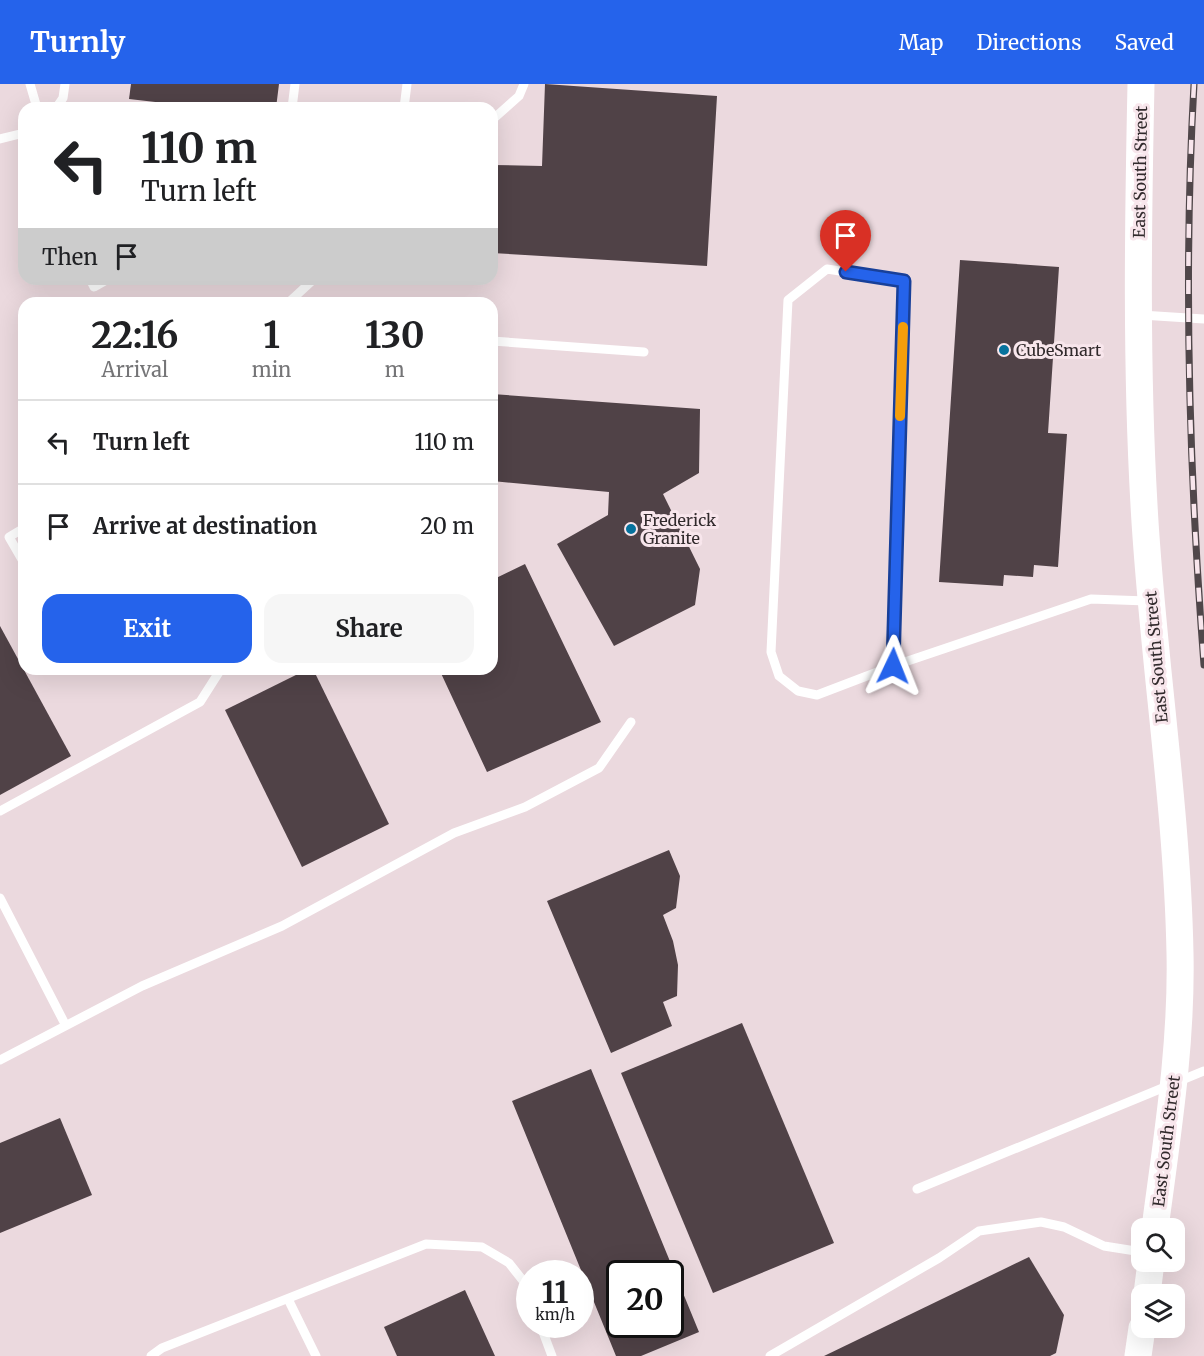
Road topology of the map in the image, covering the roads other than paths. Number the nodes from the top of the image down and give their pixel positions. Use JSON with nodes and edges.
{"nodes":[{"id":1,"x":30,"y":84,"type":"edge"},
{"id":2,"x":65,"y":84,"type":"edge"},
{"id":3,"x":295,"y":84,"type":"edge"},
{"id":4,"x":407,"y":84,"type":"edge"},
{"id":5,"x":524,"y":84,"type":"edge"},
{"id":6,"x":1141,"y":84,"type":"edge"},
{"id":7,"x":35,"y":102,"type":"edge"},
{"id":8,"x":60,"y":102,"type":"edge"},
{"id":9,"x":293,"y":102,"type":"edge"},
{"id":10,"x":405,"y":102,"type":"edge"},
{"id":11,"x":498,"y":115,"type":"edge"},
{"id":12,"x":18,"y":134,"type":"edge"},
{"id":13,"x":0,"y":139,"type":"edge"},
{"id":14,"x":308,"y":285,"type":"edge"},
{"id":15,"x":294,"y":297,"type":"edge"},
{"id":16,"x":1137,"y":314,"type":"junction"},
{"id":17,"x":1204,"y":319,"type":"edge"},
{"id":18,"x":498,"y":341,"type":"edge"},
{"id":19,"x":644,"y":351,"type":"dead end"},
{"id":20,"x":18,"y":532,"type":"edge"},
{"id":21,"x":18,"y":552,"type":"edge"},
{"id":22,"x":1150,"y":601,"type":"junction"},
{"id":23,"x":893,"y":666,"type":"junction"},
{"id":24,"x":217,"y":675,"type":"edge"},
{"id":25,"x":630,"y":722,"type":"dead end"},
{"id":26,"x":0,"y":811,"type":"edge"},
{"id":27,"x":0,"y":898,"type":"edge"},
{"id":28,"x":65,"y":1024,"type":"junction"},
{"id":29,"x":0,"y":1060,"type":"edge"},
{"id":30,"x":1204,"y":1071,"type":"edge"},
{"id":31,"x":1173,"y":1084,"type":"junction"},
{"id":32,"x":917,"y":1189,"type":"dead end"},
{"id":33,"x":1156,"y":1218,"type":"edge"},
{"id":34,"x":1131,"y":1250,"type":"edge"},
{"id":35,"x":516,"y":1272,"type":"edge"},
{"id":36,"x":288,"y":1299,"type":"junction"},
{"id":37,"x":545,"y":1338,"type":"edge"},
{"id":38,"x":1141,"y":1338,"type":"edge"},
{"id":39,"x":151,"y":1356,"type":"edge"},
{"id":40,"x":316,"y":1356,"type":"edge"},
{"id":41,"x":552,"y":1356,"type":"edge"},
{"id":42,"x":770,"y":1356,"type":"edge"},
{"id":43,"x":1138,"y":1356,"type":"edge"}],
"edges":[{"from":1,"to":7,"type":"lane"},
{"from":2,"to":8,"type":"lane"},
{"from":3,"to":9,"type":"lane"},
{"from":4,"to":10,"type":"lane"},
{"from":5,"to":11,"type":"lane"},
{"from":6,"to":16,"type":"main road","name":"East South Street"},
{"from":12,"to":13,"type":"lane"},
{"from":14,"to":15,"type":"lane"},
{"from":16,"to":17,"type":"lane"},
{"from":16,"to":22,"type":"main road","name":"East South Street"},
{"from":18,"to":19,"type":"lane"},
{"from":20,"to":21,"type":"lane"},
{"from":22,"to":23,"type":"lane"},
{"from":22,"to":31,"type":"main road","name":"East South Street"},
{"from":23,"to":23,"type":"lane"},
{"from":24,"to":26,"type":"lane"},
{"from":25,"to":28,"type":"lane"},
{"from":27,"to":28,"type":"lane"},
{"from":28,"to":29,"type":"lane"},
{"from":30,"to":31,"type":"lane"},
{"from":31,"to":32,"type":"lane"},
{"from":31,"to":33,"type":"main road","name":"East South Street"},
{"from":34,"to":42,"type":"lane"},
{"from":35,"to":36,"type":"lane"},
{"from":36,"to":39,"type":"lane"},
{"from":36,"to":40,"type":"lane"},
{"from":37,"to":41,"type":"lane"},
{"from":38,"to":43,"type":"main road"}]}
